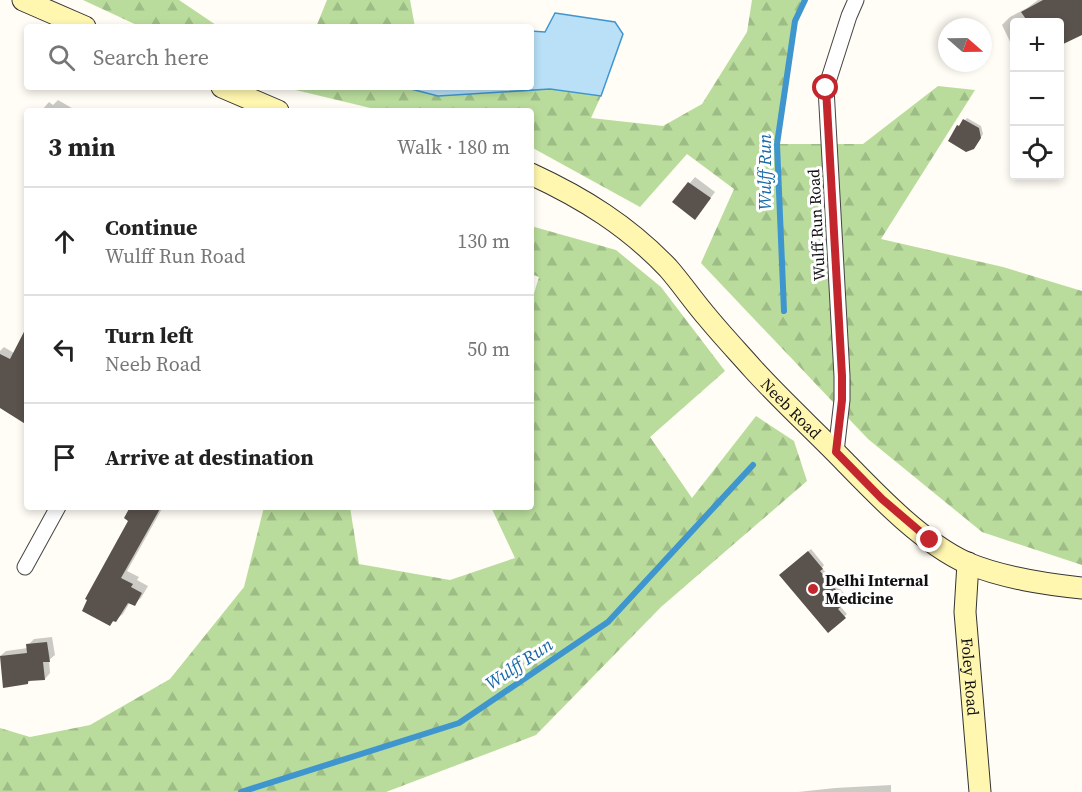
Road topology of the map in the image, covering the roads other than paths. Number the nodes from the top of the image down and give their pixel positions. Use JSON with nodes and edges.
{"nodes":[{"id":1,"x":23,"y":0,"type":"edge"},
{"id":2,"x":856,"y":0,"type":"edge"},
{"id":3,"x":78,"y":24,"type":"edge"},
{"id":4,"x":229,"y":90,"type":"edge"},
{"id":5,"x":269,"y":108,"type":"edge"},
{"id":6,"x":534,"y":175,"type":"edge"},
{"id":7,"x":836,"y":452,"type":"junction"},
{"id":8,"x":56,"y":510,"type":"edge"},
{"id":9,"x":968,"y":563,"type":"junction"},
{"id":10,"x":25,"y":567,"type":"dead end"},
{"id":11,"x":1082,"y":588,"type":"edge"},
{"id":12,"x":980,"y":792,"type":"edge"}],
"edges":[{"from":1,"to":3,"type":"street"},
{"from":2,"to":7,"type":"street","name":"Wulff Run Road"},
{"from":4,"to":5,"type":"street"},
{"from":6,"to":7,"type":"street","name":"Neeb Road"},
{"from":7,"to":9,"type":"street","name":"Neeb Road"},
{"from":8,"to":10,"type":"street"},
{"from":9,"to":11,"type":"street","name":"Neeb Road"},
{"from":9,"to":12,"type":"street","name":"Foley Road"}]}
